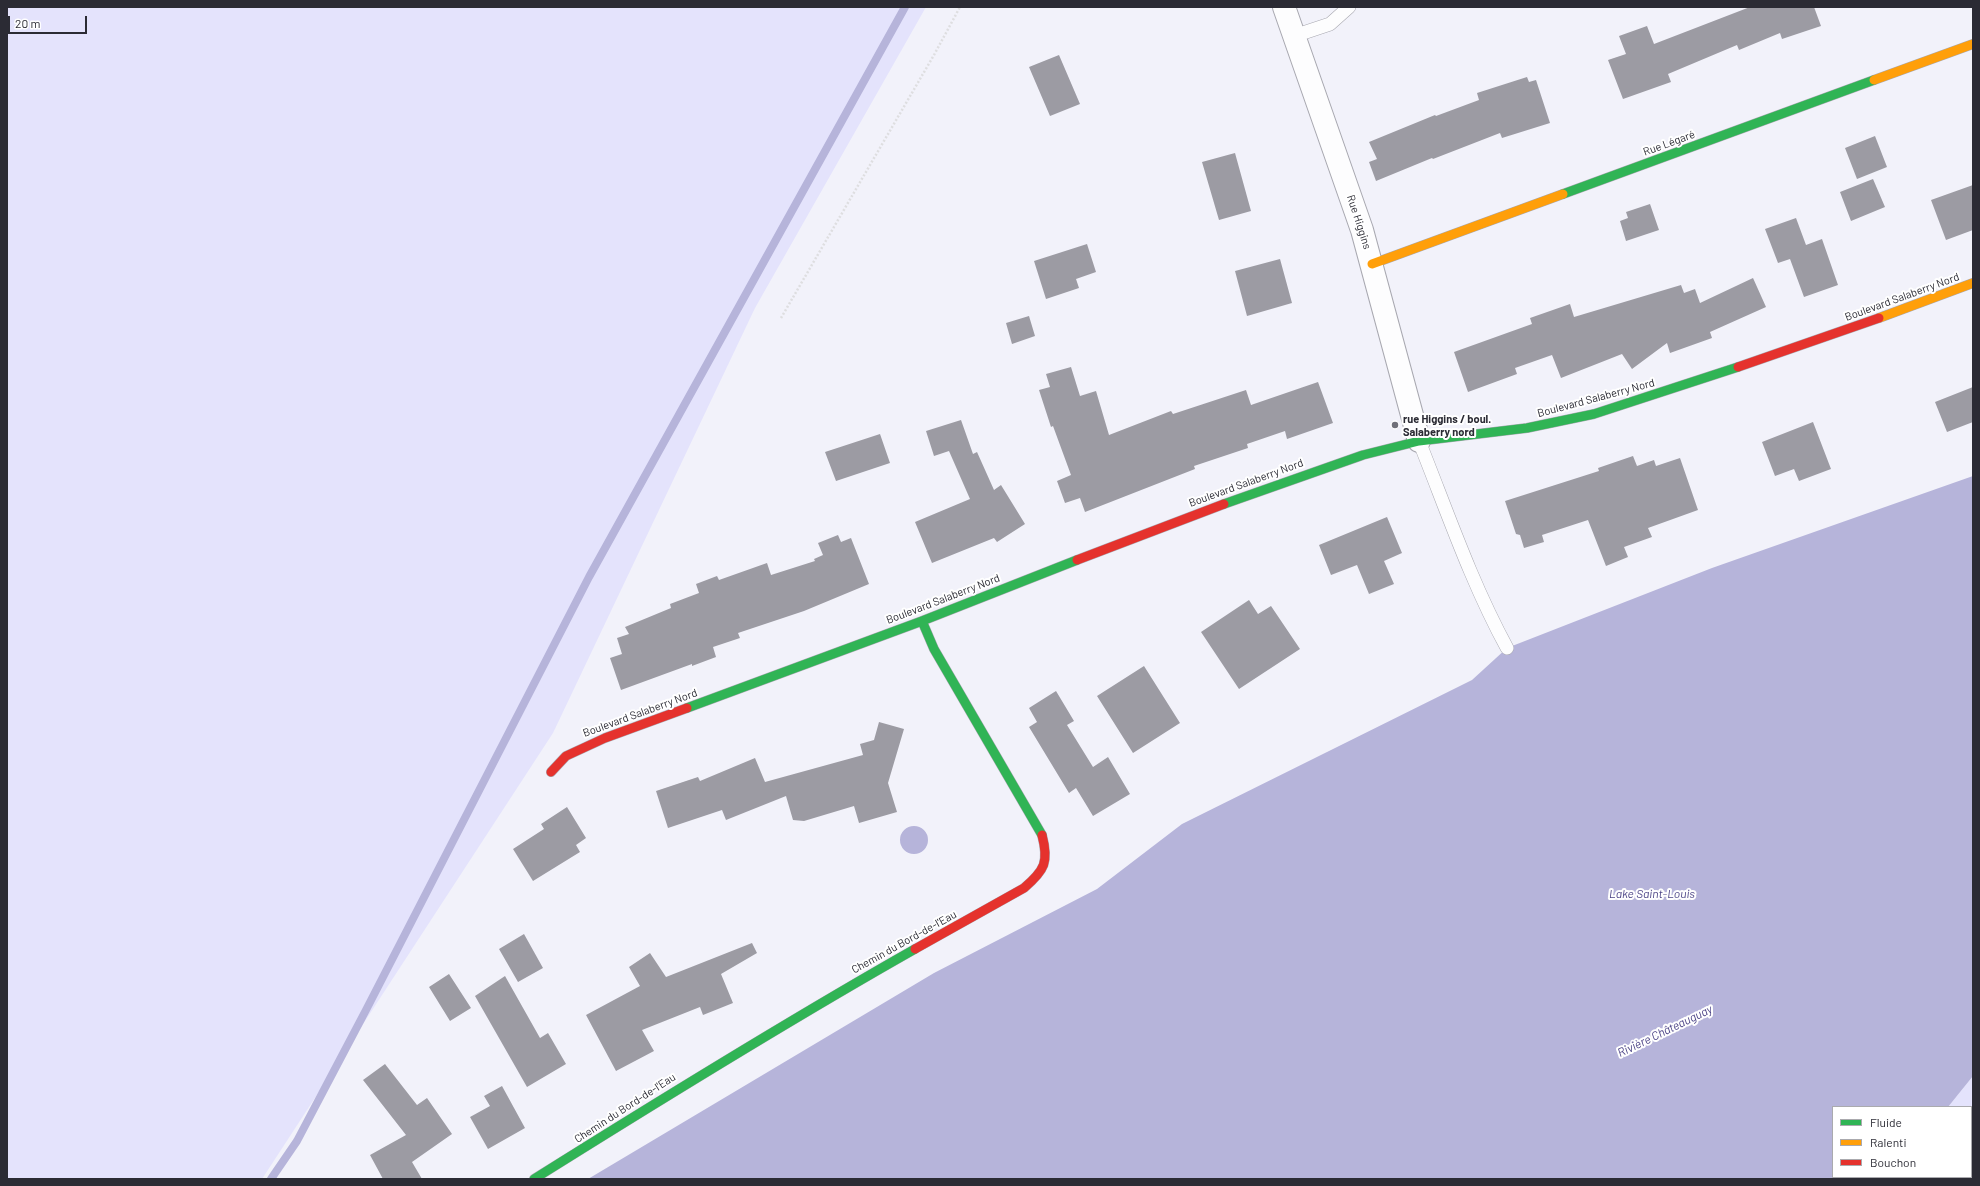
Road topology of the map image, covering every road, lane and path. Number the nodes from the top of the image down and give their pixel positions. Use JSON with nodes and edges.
{"nodes":[{"id":1,"x":960,"y":7,"type":"edge"},
{"id":2,"x":1284,"y":7,"type":"edge"},
{"id":3,"x":1349,"y":7,"type":"edge"},
{"id":4,"x":1294,"y":36,"type":"junction"},
{"id":5,"x":1973,"y":44,"type":"edge"},
{"id":6,"x":1372,"y":264,"type":"junction"},
{"id":7,"x":1973,"y":284,"type":"edge"},
{"id":8,"x":781,"y":318,"type":"dead end"},
{"id":9,"x":1419,"y":441,"type":"junction"},
{"id":10,"x":922,"y":621,"type":"junction"},
{"id":11,"x":1507,"y":648,"type":"dead end"},
{"id":12,"x":551,"y":772,"type":"dead end"},
{"id":13,"x":534,"y":1179,"type":"edge"}],
"edges":[{"from":1,"to":8,"type":"path"},
{"from":2,"to":4,"type":"street","name":"Rue Higgins"},
{"from":3,"to":4,"type":"lane"},
{"from":4,"to":6,"type":"street","name":"Rue Higgins"},
{"from":5,"to":6,"type":"street","name":"Rue Légaré"},
{"from":6,"to":9,"type":"street","name":"Rue Higgins"},
{"from":7,"to":9,"type":"street","name":"Boulevard Salaberry Nord"},
{"from":9,"to":10,"type":"street","name":"Boulevard Salaberry Nord"},
{"from":9,"to":11,"type":"lane"},
{"from":10,"to":12,"type":"street","name":"Boulevard Salaberry Nord"},
{"from":10,"to":13,"type":"street","name":"Chemin du Bord-de-l'Eau"}]}
